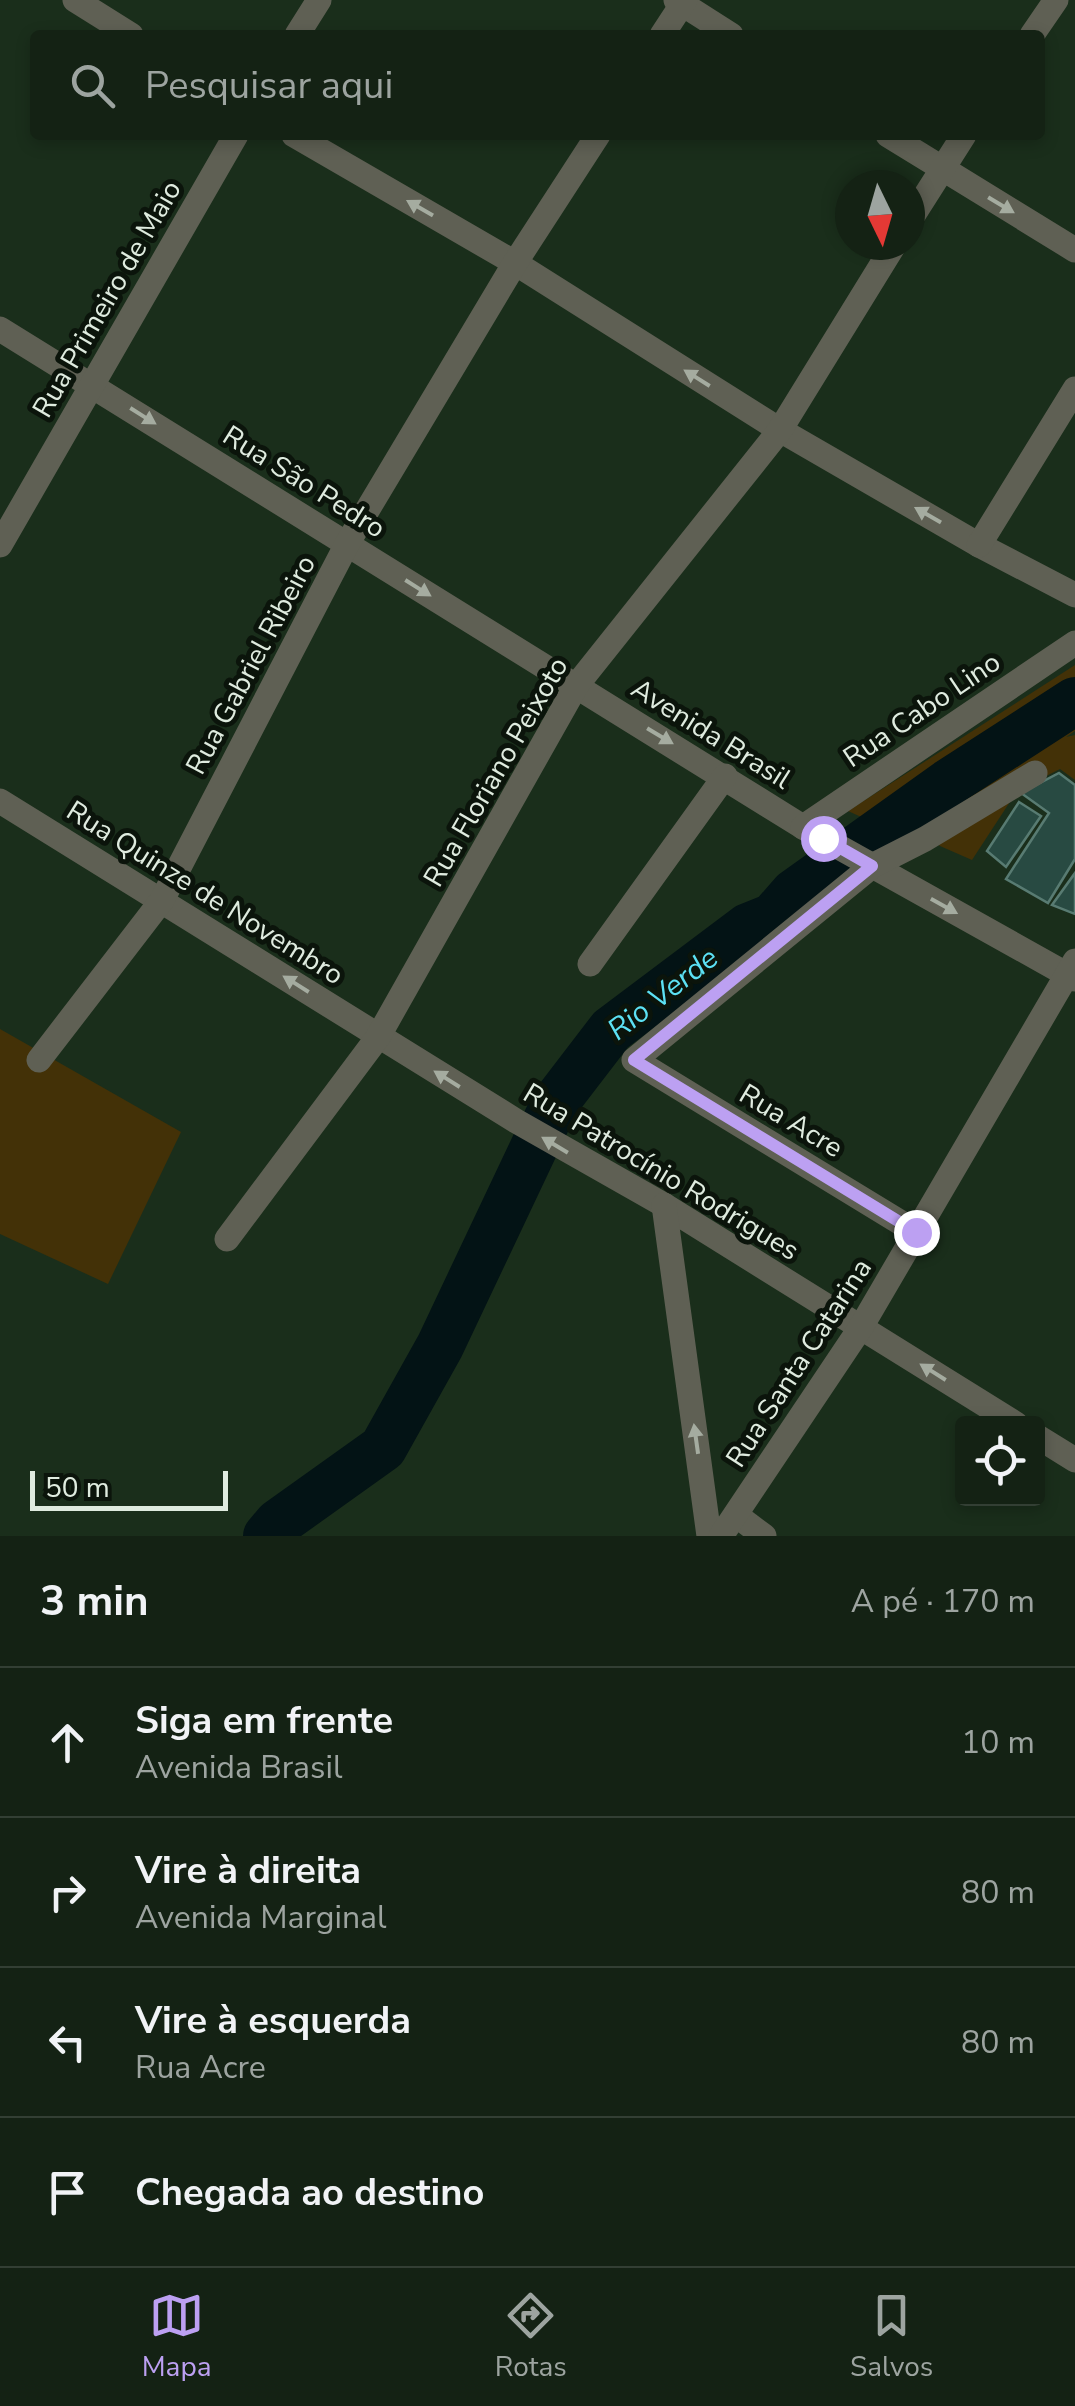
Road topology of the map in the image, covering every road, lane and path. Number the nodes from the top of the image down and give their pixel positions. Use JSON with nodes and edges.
{"nodes":[{"id":1,"x":75,"y":0,"type":"edge"},
{"id":2,"x":319,"y":0,"type":"edge"},
{"id":3,"x":1058,"y":0,"type":"edge"},
{"id":4,"x":681,"y":1,"type":"edge"},
{"id":5,"x":1075,"y":10,"type":"edge"},
{"id":6,"x":123,"y":30,"type":"edge"},
{"id":7,"x":300,"y":30,"type":"edge"},
{"id":8,"x":665,"y":30,"type":"edge"},
{"id":9,"x":724,"y":30,"type":"edge"},
{"id":10,"x":1036,"y":30,"type":"edge"},
{"id":11,"x":233,"y":140,"type":"edge"},
{"id":12,"x":303,"y":140,"type":"edge"},
{"id":13,"x":595,"y":140,"type":"edge"},
{"id":14,"x":896,"y":140,"type":"edge"},
{"id":15,"x":961,"y":140,"type":"edge"},
{"id":16,"x":942,"y":169,"type":"junction"},
{"id":17,"x":925,"y":196,"type":"edge"},
{"id":18,"x":1075,"y":250,"type":"edge"},
{"id":19,"x":885,"y":260,"type":"edge"},
{"id":20,"x":515,"y":263,"type":"junction"},
{"id":21,"x":0,"y":328,"type":"edge"},
{"id":22,"x":93,"y":384,"type":"junction"},
{"id":23,"x":1075,"y":389,"type":"edge"},
{"id":24,"x":780,"y":430,"type":"junction"},
{"id":25,"x":347,"y":544,"type":"junction"},
{"id":26,"x":0,"y":545,"type":"edge"},
{"id":27,"x":979,"y":545,"type":"junction"},
{"id":28,"x":1075,"y":595,"type":"edge"},
{"id":29,"x":1075,"y":643,"type":"edge"},
{"id":30,"x":576,"y":686,"type":"junction"},
{"id":31,"x":1035,"y":773,"type":"dead end"},
{"id":32,"x":725,"y":776,"type":"junction"},
{"id":33,"x":0,"y":800,"type":"edge"},
{"id":34,"x":813,"y":833,"type":"junction"},
{"id":35,"x":866,"y":863,"type":"junction"},
{"id":36,"x":162,"y":900,"type":"junction"},
{"id":37,"x":590,"y":964,"type":"dead end"},
{"id":38,"x":1072,"y":971,"type":"edge"},
{"id":39,"x":378,"y":1036,"type":"junction"},
{"id":40,"x":39,"y":1060,"type":"dead end"},
{"id":41,"x":664,"y":1206,"type":"junction"},
{"id":42,"x":916,"y":1232,"type":"junction"},
{"id":43,"x":227,"y":1239,"type":"dead end"},
{"id":44,"x":861,"y":1327,"type":"junction"},
{"id":45,"x":1003,"y":1416,"type":"edge"},
{"id":46,"x":1045,"y":1441,"type":"edge"},
{"id":47,"x":1075,"y":1460,"type":"edge"},
{"id":48,"x":728,"y":1525,"type":"edge"},
{"id":49,"x":709,"y":1536,"type":"edge"},
{"id":50,"x":764,"y":1536,"type":"edge"}],
"edges":[{"from":1,"to":6,"type":"street"},
{"from":2,"to":7,"type":"street"},
{"from":3,"to":5,"type":"street"},
{"from":3,"to":10,"type":"street"},
{"from":4,"to":8,"type":"street"},
{"from":4,"to":9,"type":"street"},
{"from":11,"to":22,"type":"street","name":"Rua Primeiro de Maio"},
{"from":20,"to":12,"type":"street","one_way":true},
{"from":13,"to":20,"type":"street","name":"Rua Gabriel Ribeiro"},
{"from":14,"to":16,"type":"street"},
{"from":15,"to":16,"type":"street"},
{"from":16,"to":17,"type":"street"},
{"from":16,"to":18,"type":"street","one_way":true},
{"from":19,"to":24,"type":"street","name":"Rua Floriano Peixoto"},
{"from":24,"to":20,"type":"street","one_way":true},
{"from":20,"to":25,"type":"street","name":"Rua Gabriel Ribeiro"},
{"from":21,"to":22,"type":"street","name":"Rua São Pedro"},
{"from":22,"to":25,"type":"street","name":"Rua São Pedro","one_way":true},
{"from":22,"to":26,"type":"street","name":"Rua Primeiro de Maio"},
{"from":23,"to":27,"type":"street"},
{"from":27,"to":24,"type":"street","one_way":true},
{"from":24,"to":30,"type":"street","name":"Rua Floriano Peixoto"},
{"from":25,"to":30,"type":"street","name":"Rua São Pedro","one_way":true},
{"from":25,"to":36,"type":"street","name":"Rua Gabriel Ribeiro"},
{"from":27,"to":28,"type":"street"},
{"from":29,"to":34,"type":"street","name":"Rua Cabo Lino"},
{"from":30,"to":32,"type":"street","name":"Avenida Brasil","one_way":true},
{"from":30,"to":39,"type":"street","name":"Rua Floriano Peixoto"},
{"from":31,"to":35,"type":"street"},
{"from":32,"to":34,"type":"street","name":"Avenida Brasil"},
{"from":32,"to":37,"type":"street"},
{"from":33,"to":36,"type":"street","name":"Rua Quinze de Novembro"},
{"from":34,"to":35,"type":"street","name":"Avenida Brasil"},
{"from":35,"to":38,"type":"street","name":"Avenida Brasil","one_way":true},
{"from":35,"to":42,"type":"street","name":"Rua Acre"},
{"from":39,"to":36,"type":"street","name":"Rua Quinze de Novembro","one_way":true},
{"from":36,"to":40,"type":"street","name":"Rua Gabriel Ribeiro"},
{"from":38,"to":42,"type":"street","name":"Rua Santa Catarina"},
{"from":41,"to":39,"type":"street","name":"Rua Patrocínio Rodrigues","one_way":true},
{"from":39,"to":43,"type":"street","name":"Rua Floriano Peixoto"},
{"from":41,"to":44,"type":"street","name":"Rua Patrocínio Rodrigues"},
{"from":49,"to":41,"type":"street","one_way":true},
{"from":42,"to":44,"type":"street","name":"Rua Santa Catarina"},
{"from":45,"to":44,"type":"street","name":"Rua Patrocínio Rodrigues","one_way":true},
{"from":44,"to":48,"type":"street","name":"Rua Santa Catarina"},
{"from":46,"to":47,"type":"street"},
{"from":48,"to":50,"type":"street"}]}
